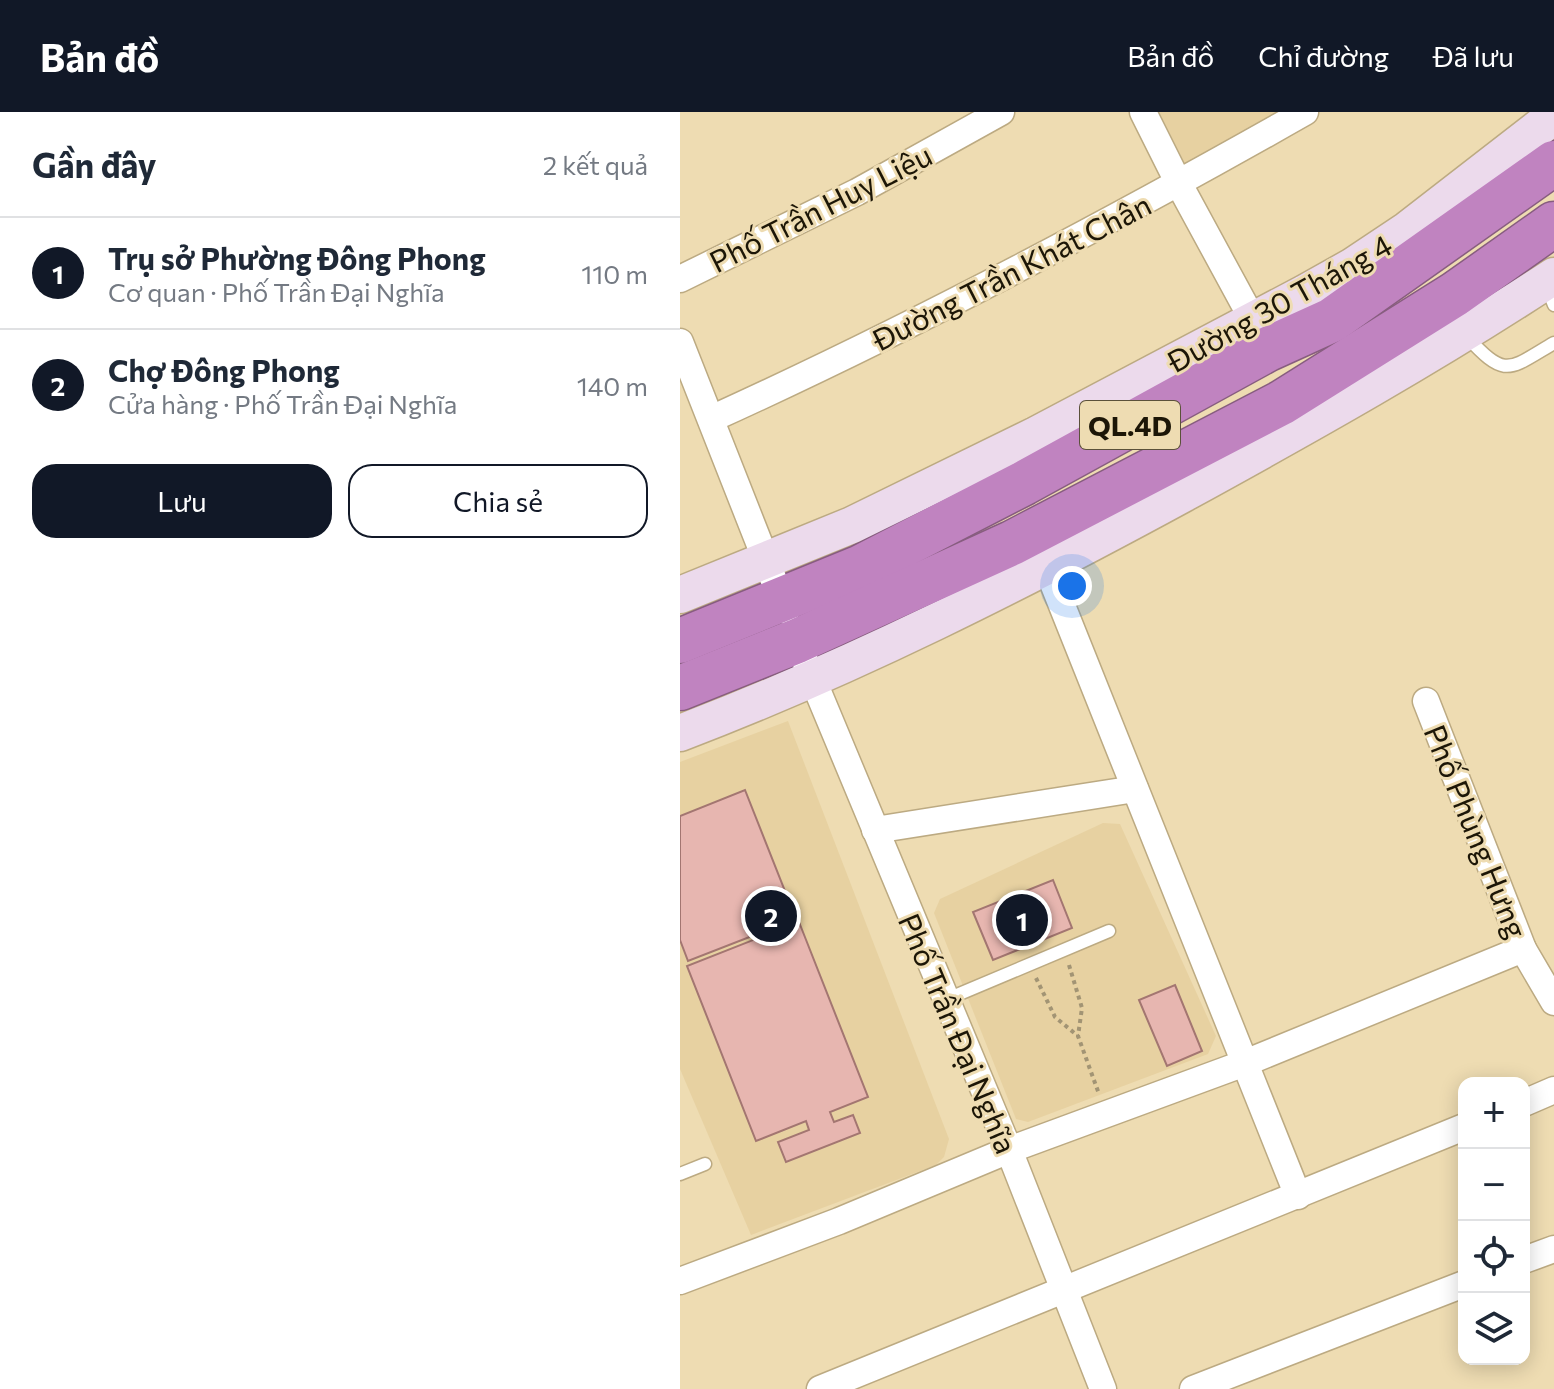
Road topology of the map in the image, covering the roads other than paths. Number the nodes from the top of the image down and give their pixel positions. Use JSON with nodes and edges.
{"nodes":[{"id":1,"x":1001,"y":112,"type":"edge"},
{"id":2,"x":1143,"y":112,"type":"edge"},
{"id":3,"x":1305,"y":112,"type":"edge"},
{"id":4,"x":1554,"y":116,"type":"edge"},
{"id":5,"x":1554,"y":163,"type":"edge"},
{"id":6,"x":1179,"y":184,"type":"junction"},
{"id":7,"x":1554,"y":224,"type":"edge"},
{"id":8,"x":680,"y":279,"type":"edge"},
{"id":9,"x":1551,"y":288,"type":"edge"},
{"id":10,"x":1261,"y":334,"type":"junction"},
{"id":11,"x":1465,"y":335,"type":"junction"},
{"id":12,"x":680,"y":342,"type":"edge"},
{"id":13,"x":1554,"y":343,"type":"edge"},
{"id":14,"x":1288,"y":418,"type":"junction"},
{"id":15,"x":711,"y":419,"type":"junction"},
{"id":16,"x":767,"y":561,"type":"junction"},
{"id":17,"x":1047,"y":568,"type":"junction"},
{"id":18,"x":680,"y":595,"type":"edge"},
{"id":19,"x":782,"y":600,"type":"junction"},
{"id":20,"x":680,"y":641,"type":"edge"},
{"id":21,"x":805,"y":659,"type":"junction"},
{"id":22,"x":680,"y":688,"type":"edge"},
{"id":23,"x":1426,"y":701,"type":"dead end"},
{"id":24,"x":680,"y":733,"type":"edge"},
{"id":25,"x":1135,"y":789,"type":"junction"},
{"id":26,"x":875,"y":830,"type":"junction"},
{"id":27,"x":1109,"y":931,"type":"dead end"},
{"id":28,"x":1523,"y":949,"type":"junction"},
{"id":29,"x":945,"y":1000,"type":"junction"},
{"id":30,"x":1554,"y":1002,"type":"edge"},
{"id":31,"x":1245,"y":1063,"type":"junction"},
{"id":32,"x":1554,"y":1090,"type":"edge"},
{"id":33,"x":1530,"y":1100,"type":"edge"},
{"id":34,"x":1458,"y":1129,"type":"edge"},
{"id":35,"x":1009,"y":1150,"type":"junction"},
{"id":36,"x":705,"y":1164,"type":"dead end"},
{"id":37,"x":680,"y":1174,"type":"edge"},
{"id":38,"x":1298,"y":1196,"type":"junction"},
{"id":39,"x":1554,"y":1249,"type":"edge"},
{"id":40,"x":1530,"y":1258,"type":"edge"},
{"id":41,"x":680,"y":1281,"type":"edge"},
{"id":42,"x":1458,"y":1286,"type":"edge"},
{"id":43,"x":1065,"y":1290,"type":"junction"},
{"id":44,"x":820,"y":1389,"type":"edge"},
{"id":45,"x":1103,"y":1389,"type":"edge"},
{"id":46,"x":1193,"y":1389,"type":"edge"}],
"edges":[{"from":1,"to":8,"type":"street","name":"Phố Trần Huy Liệu"},
{"from":2,"to":6,"type":"street"},
{"from":3,"to":6,"type":"street","name":"Đường Trần Khát Chân"},
{"from":4,"to":10,"type":"street","name":"Đường 30 Tháng 4","number":"QL.4D"},
{"from":5,"to":10,"type":"highway","name":"Đường 30 Tháng 4","number":"QL.4D"},
{"from":6,"to":10,"type":"street"},
{"from":6,"to":15,"type":"street","name":"Đường Trần Khát Chân"},
{"from":7,"to":14,"type":"highway","number":"QL.4D"},
{"from":9,"to":11,"type":"street","number":"QL.4D"},
{"from":10,"to":16,"type":"street","name":"Đường 30 Tháng 4","number":"QL.4D"},
{"from":10,"to":19,"type":"highway","name":"Đường 30 Tháng 4","number":"QL.4D"},
{"from":11,"to":13,"type":"lane"},
{"from":11,"to":14,"type":"street","number":"QL.4D"},
{"from":12,"to":15,"type":"street","name":"Phố Trần Đại Nghĩa"},
{"from":14,"to":17,"type":"street","number":"QL.4D"},
{"from":14,"to":21,"type":"highway","number":"QL.4D"},
{"from":15,"to":16,"type":"street","name":"Phố Trần Đại Nghĩa"},
{"from":16,"to":18,"type":"street","name":"Đường 30 Tháng 4","number":"QL.4D"},
{"from":16,"to":19,"type":"street","name":"Phố Trần Đại Nghĩa"},
{"from":17,"to":21,"type":"street","number":"QL.4D"},
{"from":17,"to":25,"type":"street"},
{"from":19,"to":20,"type":"highway","name":"Đường 30 Tháng 4","number":"QL.4D"},
{"from":19,"to":21,"type":"street","name":"Phố Trần Đại Nghĩa"},
{"from":21,"to":22,"type":"highway","number":"QL.4D"},
{"from":21,"to":24,"type":"street","number":"QL.4D"},
{"from":21,"to":26,"type":"street","name":"Phố Trần Đại Nghĩa"},
{"from":23,"to":28,"type":"street","name":"Phố Phùng Hưng"},
{"from":25,"to":26,"type":"street"},
{"from":25,"to":31,"type":"street"},
{"from":26,"to":29,"type":"street","name":"Phố Trần Đại Nghĩa"},
{"from":27,"to":29,"type":"lane"},
{"from":28,"to":30,"type":"street","name":"Phố Phùng Hưng"},
{"from":28,"to":31,"type":"street"},
{"from":29,"to":35,"type":"street","name":"Phố Trần Đại Nghĩa"},
{"from":31,"to":35,"type":"street"},
{"from":31,"to":38,"type":"street"},
{"from":32,"to":33,"type":"street"},
{"from":34,"to":38,"type":"street"},
{"from":35,"to":41,"type":"street"},
{"from":35,"to":43,"type":"street","name":"Phố Trần Đại Nghĩa"},
{"from":36,"to":37,"type":"lane"},
{"from":38,"to":43,"type":"street"},
{"from":39,"to":40,"type":"street"},
{"from":42,"to":46,"type":"street"},
{"from":43,"to":44,"type":"street"},
{"from":43,"to":45,"type":"street","name":"Phố Trần Đại Nghĩa"}]}
